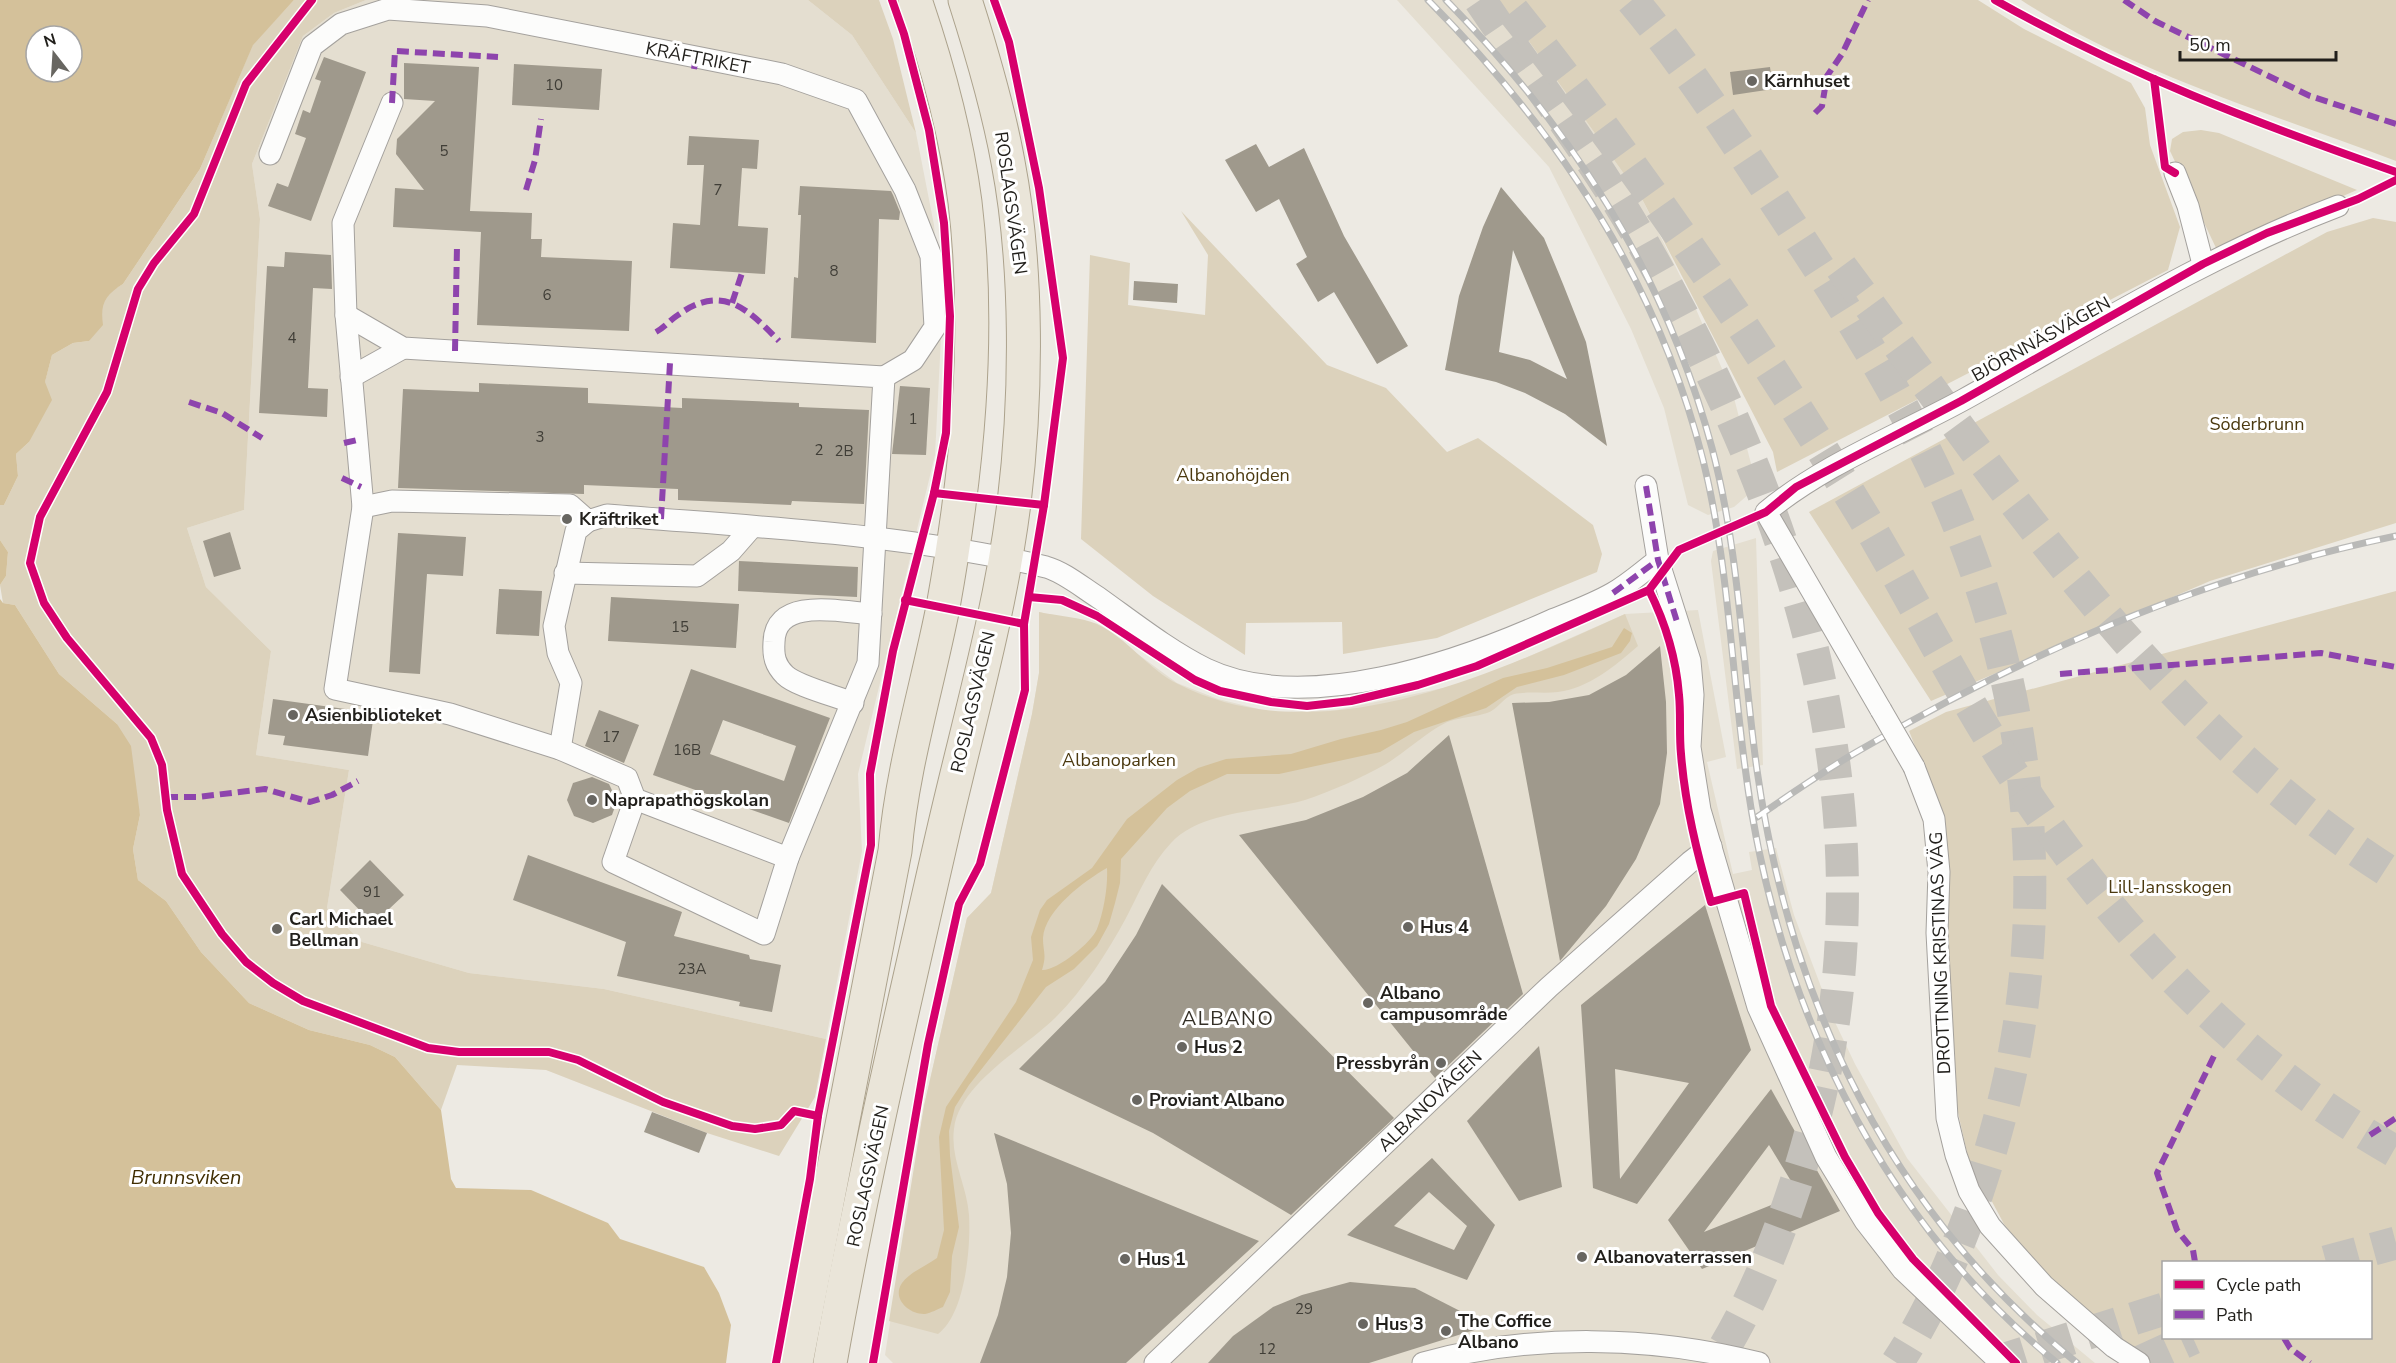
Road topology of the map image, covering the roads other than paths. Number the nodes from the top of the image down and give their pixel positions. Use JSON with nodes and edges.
{"nodes":[{"id":1,"x":915,"y":0,"type":"edge"},
{"id":2,"x":965,"y":0,"type":"edge"},
{"id":3,"x":392,"y":104,"type":"dead end"},
{"id":4,"x":270,"y":154,"type":"dead end"},
{"id":5,"x":2175,"y":173,"type":"dead end"},
{"id":6,"x":2337,"y":206,"type":"dead end"},
{"id":7,"x":2203,"y":264,"type":"junction"},
{"id":8,"x":346,"y":315,"type":"junction"},
{"id":9,"x":404,"y":348,"type":"junction"},
{"id":10,"x":351,"y":377,"type":"junction"},
{"id":11,"x":884,"y":377,"type":"junction"},
{"id":12,"x":1646,"y":486,"type":"dead end"},
{"id":13,"x":355,"y":491,"type":"junction"},
{"id":14,"x":1766,"y":512,"type":"joint"},
{"id":15,"x":588,"y":521,"type":"junction"},
{"id":16,"x":752,"y":527,"type":"junction"},
{"id":17,"x":875,"y":538,"type":"junction"},
{"id":18,"x":952,"y":550,"type":"junction"},
{"id":19,"x":1004,"y":560,"type":"junction"},
{"id":20,"x":1658,"y":560,"type":"junction"},
{"id":21,"x":566,"y":573,"type":"junction"},
{"id":22,"x":871,"y":614,"type":"junction"},
{"id":23,"x":853,"y":703,"type":"junction"},
{"id":24,"x":560,"y":749,"type":"junction"},
{"id":25,"x":635,"y":799,"type":"junction"},
{"id":26,"x":1711,"y":846,"type":"junction"},
{"id":27,"x":789,"y":858,"type":"junction"},
{"id":28,"x":796,"y":1363,"type":"edge"},
{"id":29,"x":830,"y":1363,"type":"edge"},
{"id":30,"x":1155,"y":1363,"type":"edge"},
{"id":31,"x":1424,"y":1363,"type":"edge"},
{"id":32,"x":1759,"y":1363,"type":"edge"},
{"id":33,"x":2001,"y":1363,"type":"edge"},
{"id":34,"x":2139,"y":1363,"type":"edge"}],
"edges":[{"from":1,"to":18,"type":"main road","name":"ROSLAGSVÄGEN"},
{"from":2,"to":19,"type":"main road","name":"ROSLAGSVÄGEN"},
{"from":3,"to":8,"type":"street"},
{"from":4,"to":11,"type":"street","name":"KRÄFTRIKET"},
{"from":5,"to":7,"type":"street"},
{"from":6,"to":7,"type":"street","name":"BJÖRNNÄSVÄGEN"},
{"from":7,"to":14,"type":"street","name":"BJÖRNNÄSVÄGEN"},
{"from":8,"to":9,"type":"street"},
{"from":8,"to":10,"type":"street"},
{"from":9,"to":10,"type":"street"},
{"from":9,"to":11,"type":"street"},
{"from":10,"to":13,"type":"street"},
{"from":11,"to":17,"type":"street"},
{"from":12,"to":20,"type":"street"},
{"from":13,"to":15,"type":"street"},
{"from":13,"to":24,"type":"street"},
{"from":14,"to":34,"type":"street","name":"DROTTNING KRISTINAS VÄG","bridge":true},
{"from":15,"to":16,"type":"street"},
{"from":15,"to":21,"type":"street"},
{"from":16,"to":17,"type":"street"},
{"from":16,"to":21,"type":"street"},
{"from":17,"to":18,"type":"street"},
{"from":17,"to":22,"type":"street"},
{"from":18,"to":19,"type":"street"},
{"from":18,"to":28,"type":"main road","name":"ROSLAGSVÄGEN"},
{"from":19,"to":20,"type":"street"},
{"from":19,"to":29,"type":"main road","name":"ROSLAGSVÄGEN"},
{"from":20,"to":26,"type":"street"},
{"from":21,"to":24,"type":"street"},
{"from":22,"to":23,"type":"street"},
{"from":22,"to":23,"type":"street"},
{"from":23,"to":27,"type":"street"},
{"from":24,"to":25,"type":"street"},
{"from":25,"to":27,"type":"street"},
{"from":25,"to":27,"type":"street"},
{"from":26,"to":30,"type":"street","name":"ALBANOVÄGEN"},
{"from":26,"to":33,"type":"street"},
{"from":31,"to":32,"type":"street"}]}
